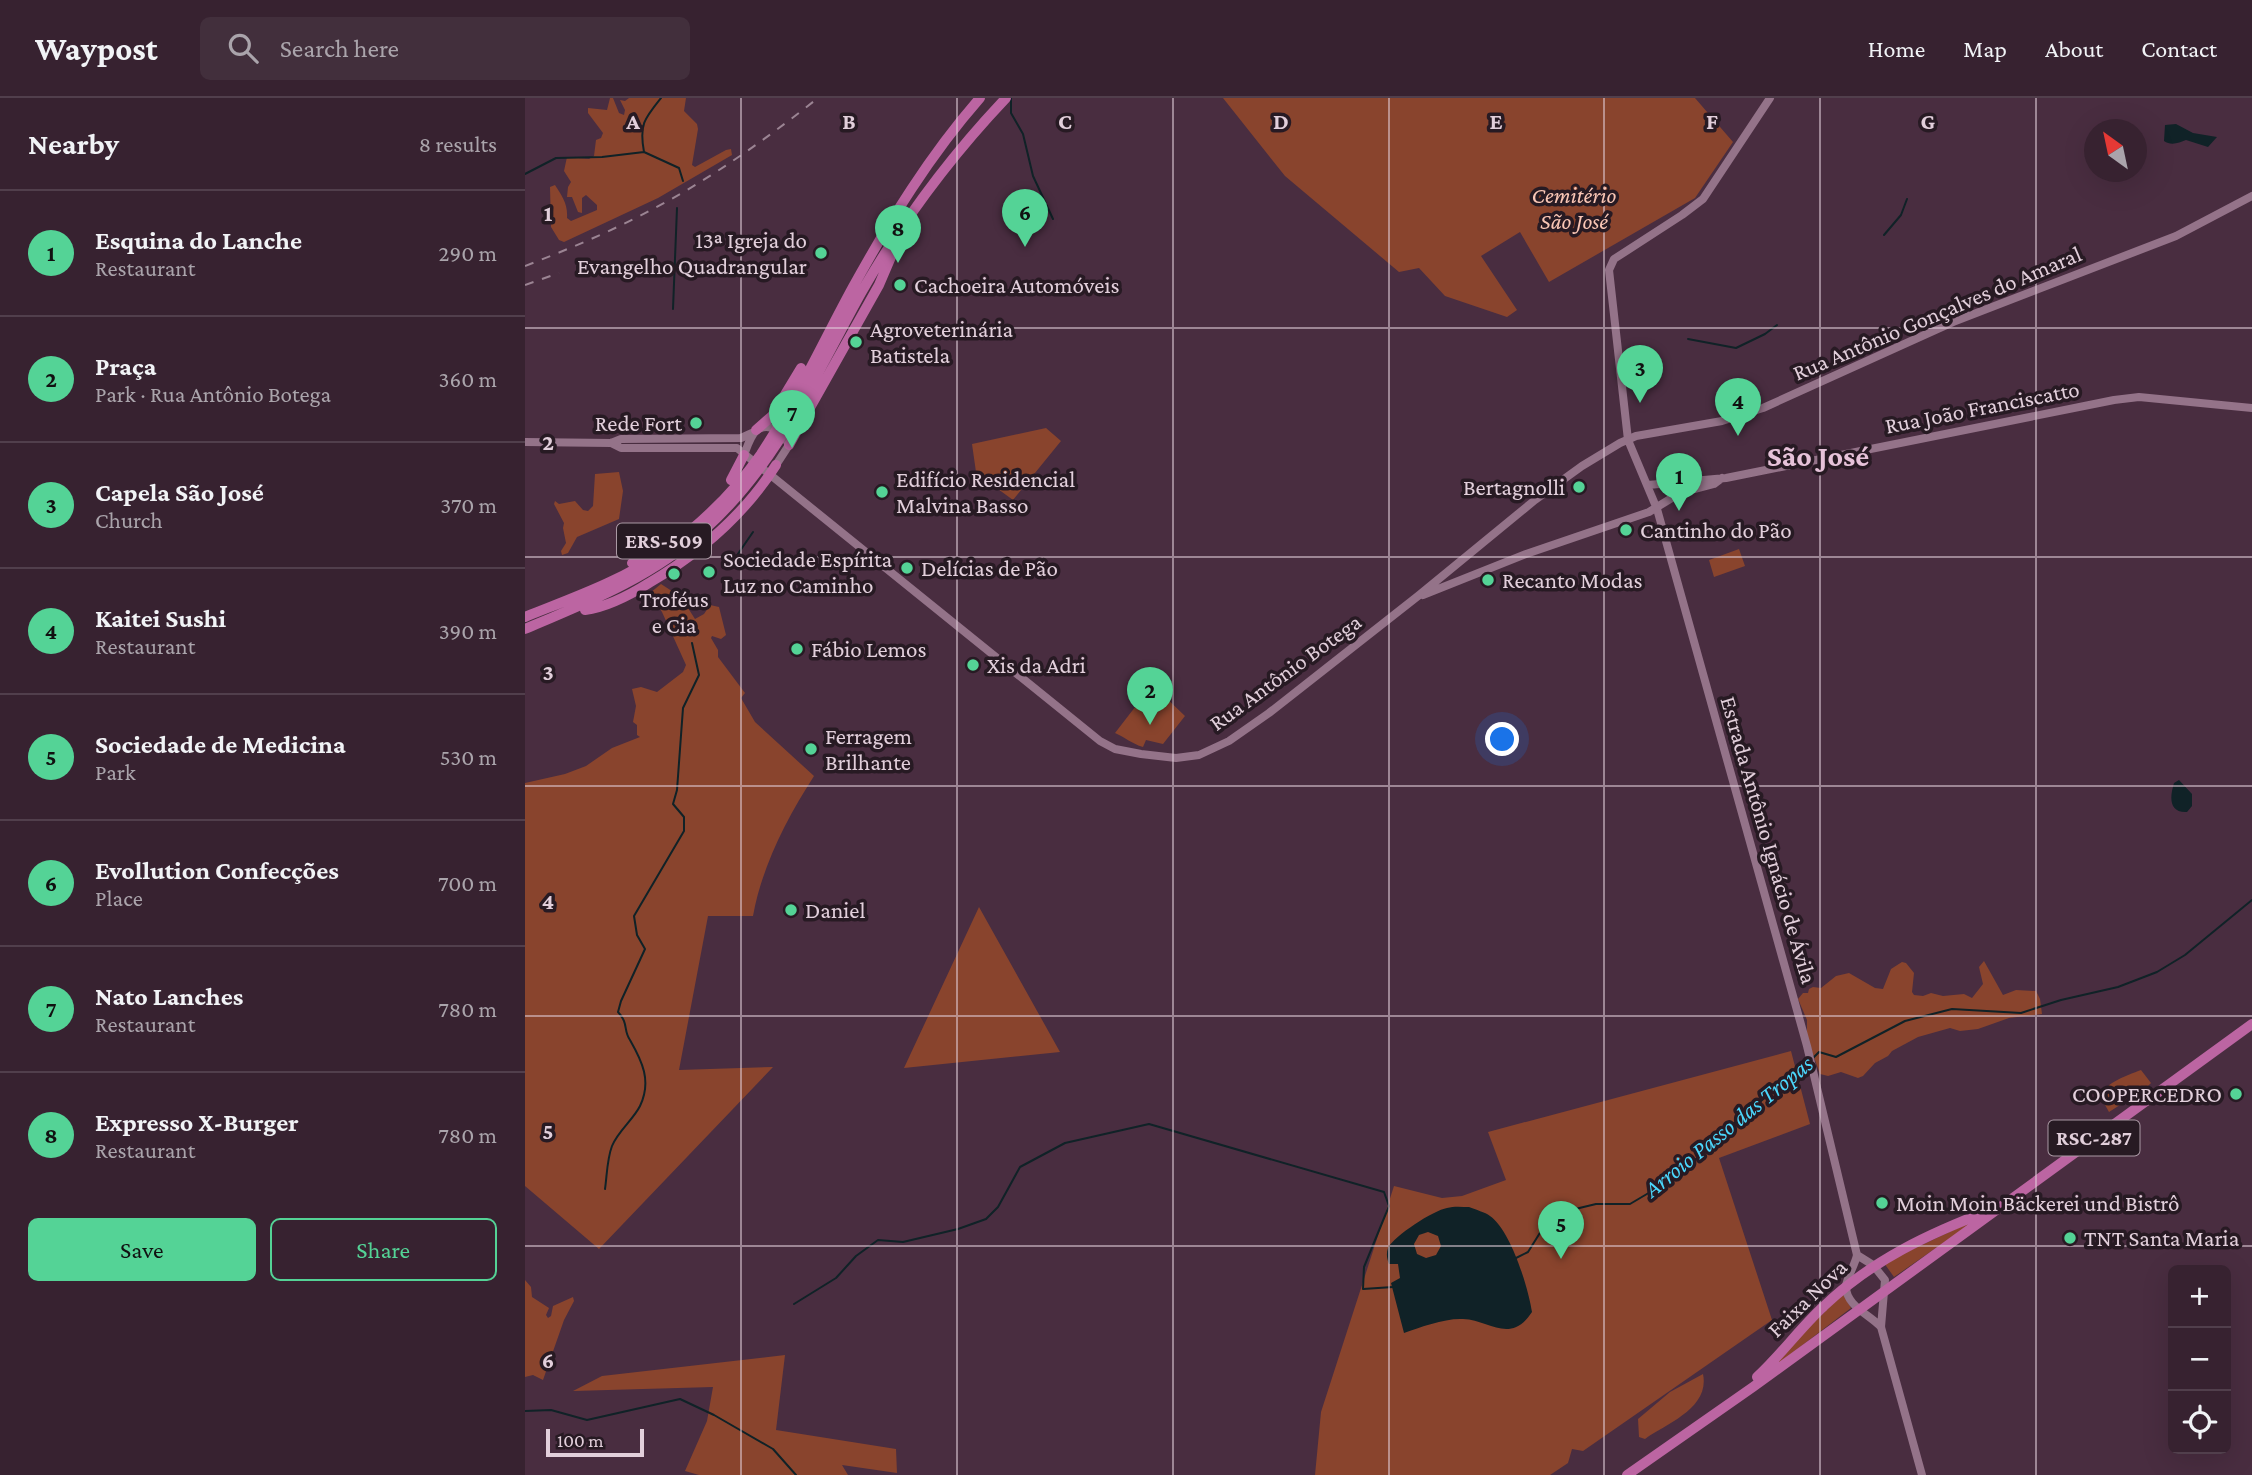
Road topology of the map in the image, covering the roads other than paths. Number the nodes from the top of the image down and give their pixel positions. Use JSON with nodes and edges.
{"nodes":[{"id":1,"x":981,"y":98,"type":"edge"},
{"id":2,"x":1006,"y":98,"type":"edge"},
{"id":3,"x":1770,"y":98,"type":"edge"},
{"id":4,"x":950,"y":134,"type":"junction"},
{"id":5,"x":2252,"y":196,"type":"edge"},
{"id":6,"x":901,"y":230,"type":"junction"},
{"id":7,"x":2252,"y":408,"type":"edge"},
{"id":8,"x":785,"y":423,"type":"junction"},
{"id":9,"x":754,"y":432,"type":"junction"},
{"id":10,"x":1627,"y":440,"type":"junction"},
{"id":11,"x":525,"y":442,"type":"edge"},
{"id":12,"x":667,"y":443,"type":"junction"},
{"id":13,"x":789,"y":445,"type":"junction"},
{"id":14,"x":744,"y":455,"type":"junction"},
{"id":15,"x":776,"y":466,"type":"junction"},
{"id":16,"x":753,"y":472,"type":"junction"},
{"id":17,"x":769,"y":476,"type":"junction"},
{"id":18,"x":1722,"y":478,"type":"junction"},
{"id":19,"x":1648,"y":485,"type":"junction"},
{"id":20,"x":785,"y":489,"type":"junction"},
{"id":21,"x":1657,"y":509,"type":"junction"},
{"id":22,"x":1418,"y":596,"type":"junction"},
{"id":23,"x":563,"y":607,"type":"junction"},
{"id":24,"x":525,"y":617,"type":"edge"},
{"id":25,"x":525,"y":629,"type":"edge"},
{"id":26,"x":2252,"y":1024,"type":"edge"},
{"id":27,"x":2000,"y":1207,"type":"junction"},
{"id":28,"x":1857,"y":1255,"type":"junction"},
{"id":29,"x":1873,"y":1265,"type":"junction"},
{"id":30,"x":1846,"y":1285,"type":"junction"},
{"id":31,"x":1886,"y":1291,"type":"junction"},
{"id":32,"x":1859,"y":1310,"type":"junction"},
{"id":33,"x":1881,"y":1327,"type":"junction"},
{"id":34,"x":1730,"y":1402,"type":"junction"},
{"id":35,"x":1627,"y":1475,"type":"edge"},
{"id":36,"x":1921,"y":1475,"type":"edge"}],
"edges":[{"from":1,"to":4,"type":"highway","number":"ERS-509"},
{"from":2,"to":6,"type":"highway","number":"ERS-509"},
{"from":3,"to":10,"type":"street","name":"Estrada Antônio Ignácio de Ávila"},
{"from":4,"to":8,"type":"highway","number":"ERS-509"},
{"from":4,"to":9,"type":"highway","number":"ERS-509"},
{"from":5,"to":10,"type":"street","name":"Rua Antônio Gonçalves do Amaral"},
{"from":6,"to":8,"type":"highway","number":"ERS-509"},
{"from":6,"to":13,"type":"highway","number":"ERS-509"},
{"from":7,"to":18,"type":"street","name":"Rua João Franciscatto"},
{"from":8,"to":16,"type":"highway","number":"ERS-509"},
{"from":9,"to":12,"type":"street"},
{"from":9,"to":13,"type":"street"},
{"from":9,"to":14,"type":"street","number":"ERS-509"},
{"from":10,"to":19,"type":"street","name":"Estrada Antônio Ignácio de Ávila"},
{"from":10,"to":22,"type":"street","name":"Rua Antônio Botega"},
{"from":11,"to":12,"type":"street"},
{"from":12,"to":14,"type":"street"},
{"from":13,"to":15,"type":"street","number":"ERS-509"},
{"from":14,"to":16,"type":"street","name":"Rua Antônio Botega"},
{"from":14,"to":23,"type":"highway","number":"ERS-509"},
{"from":15,"to":16,"type":"street"},
{"from":15,"to":17,"type":"highway","number":"ERS-509"},
{"from":15,"to":20,"type":"street","name":"Rua Antônio Botega"},
{"from":16,"to":17,"type":"street","name":"Rua Antônio Botega"},
{"from":16,"to":23,"type":"highway","number":"ERS-509"},
{"from":17,"to":20,"type":"street","name":"Rua Antônio Botega"},
{"from":17,"to":23,"type":"highway","number":"ERS-509"},
{"from":18,"to":19,"type":"street","name":"Rua João Franciscatto"},
{"from":18,"to":21,"type":"street","name":"Rua João Franciscatto"},
{"from":19,"to":21,"type":"street","name":"Estrada Antônio Ignácio de Ávila"},
{"from":20,"to":22,"type":"street","name":"Rua Antônio Botega"},
{"from":21,"to":22,"type":"street","name":"Rua João Franciscatto"},
{"from":21,"to":28,"type":"street","name":"Estrada Antônio Ignácio de Ávila"},
{"from":23,"to":24,"type":"highway","number":"ERS-509"},
{"from":23,"to":25,"type":"highway","number":"ERS-509"},
{"from":26,"to":27,"type":"highway","name":"Faixa Nova","number":"RSC-287"},
{"from":27,"to":29,"type":"highway","name":"Faixa Nova","number":"RSC-287"},
{"from":27,"to":31,"type":"highway","name":"Faixa Nova","number":"RSC-287"},
{"from":28,"to":29,"type":"street"},
{"from":28,"to":30,"type":"street"},
{"from":29,"to":30,"type":"highway","name":"Faixa Nova","number":"RSC-287"},
{"from":29,"to":31,"type":"street"},
{"from":30,"to":32,"type":"street"},
{"from":30,"to":34,"type":"highway","name":"Faixa Nova","number":"RSC-287"},
{"from":31,"to":32,"type":"highway","name":"Faixa Nova","number":"RSC-287"},
{"from":31,"to":33,"type":"street"},
{"from":32,"to":33,"type":"street"},
{"from":32,"to":34,"type":"highway","name":"Faixa Nova","number":"RSC-287"},
{"from":33,"to":36,"type":"street"},
{"from":34,"to":35,"type":"highway","name":"Faixa Nova","number":"RSC-287"}]}
